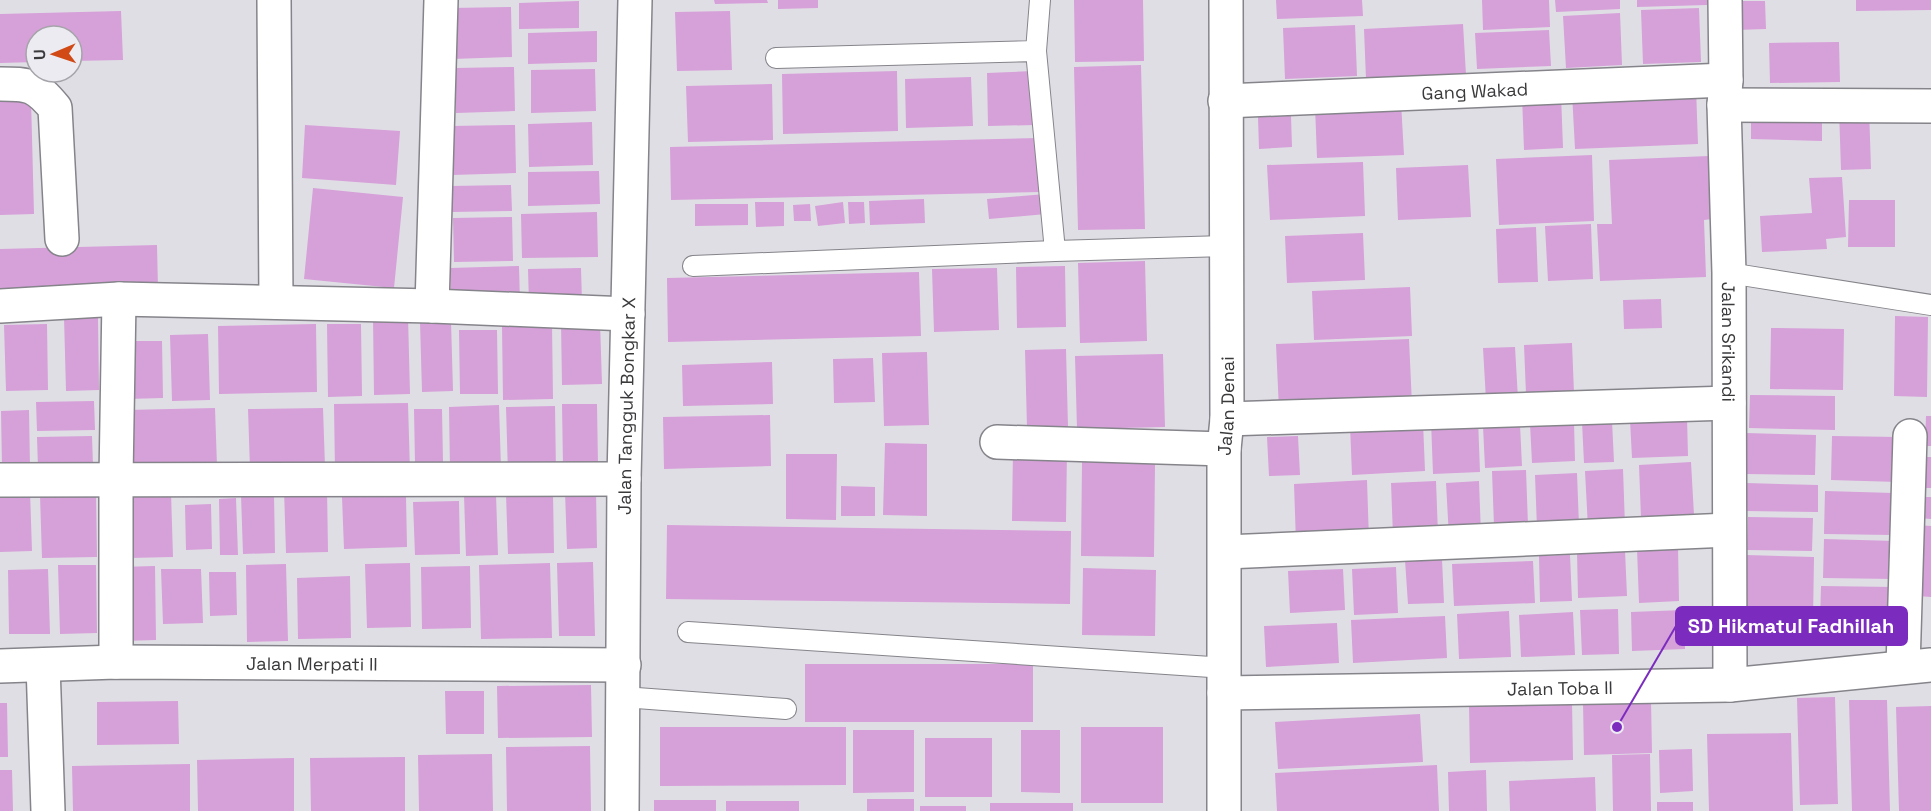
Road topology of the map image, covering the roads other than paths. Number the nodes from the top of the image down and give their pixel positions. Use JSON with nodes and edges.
{"nodes":[{"id":1,"x":274,"y":0,"type":"edge"},
{"id":2,"x":441,"y":0,"type":"edge"},
{"id":3,"x":634,"y":0,"type":"edge"},
{"id":4,"x":1040,"y":0,"type":"edge"},
{"id":5,"x":1226,"y":0,"type":"edge"},
{"id":6,"x":1725,"y":0,"type":"edge"},
{"id":7,"x":1036,"y":51,"type":"junction"},
{"id":8,"x":776,"y":58,"type":"dead end"},
{"id":9,"x":0,"y":84,"type":"edge"},
{"id":10,"x":1725,"y":92,"type":"junction"},
{"id":11,"x":1224,"y":101,"type":"junction"},
{"id":12,"x":1931,"y":106,"type":"edge"},
{"id":13,"x":62,"y":239,"type":"dead end"},
{"id":14,"x":1225,"y":246,"type":"junction"},
{"id":15,"x":1055,"y":251,"type":"junction"},
{"id":16,"x":693,"y":266,"type":"dead end"},
{"id":17,"x":1729,"y":273,"type":"junction"},
{"id":18,"x":119,"y":299,"type":"junction"},
{"id":19,"x":276,"y":302,"type":"junction"},
{"id":20,"x":1931,"y":304,"type":"edge"},
{"id":21,"x":0,"y":306,"type":"edge"},
{"id":22,"x":432,"y":306,"type":"junction"},
{"id":23,"x":628,"y":314,"type":"junction"},
{"id":24,"x":1729,"y":403,"type":"junction"},
{"id":25,"x":1225,"y":434,"type":"junction"},
{"id":26,"x":1910,"y":436,"type":"dead end"},
{"id":27,"x":997,"y":442,"type":"dead end"},
{"id":28,"x":116,"y":478,"type":"junction"},
{"id":29,"x":624,"y":479,"type":"junction"},
{"id":30,"x":0,"y":480,"type":"edge"},
{"id":31,"x":1729,"y":530,"type":"junction"},
{"id":32,"x":1226,"y":552,"type":"junction"},
{"id":33,"x":688,"y":632,"type":"dead end"},
{"id":34,"x":116,"y":663,"type":"junction"},
{"id":35,"x":43,"y":665,"type":"junction"},
{"id":36,"x":0,"y":666,"type":"edge"},
{"id":37,"x":1917,"y":666,"type":"edge"},
{"id":38,"x":1225,"y":680,"type":"junction"},
{"id":39,"x":623,"y":681,"type":"junction"},
{"id":40,"x":1730,"y":685,"type":"junction"},
{"id":41,"x":786,"y":709,"type":"dead end"},
{"id":42,"x":48,"y":811,"type":"edge"},
{"id":43,"x":622,"y":811,"type":"edge"},
{"id":44,"x":1224,"y":811,"type":"edge"}],
"edges":[{"from":1,"to":19,"type":"street"},
{"from":2,"to":22,"type":"street"},
{"from":3,"to":23,"type":"street","name":"Jalan Tangguk Bongkar X"},
{"from":4,"to":7,"type":"lane"},
{"from":5,"to":11,"type":"street","name":"Jalan Denai"},
{"from":6,"to":10,"type":"street","name":"Jalan Srikandi"},
{"from":7,"to":8,"type":"lane"},
{"from":7,"to":15,"type":"lane"},
{"from":9,"to":13,"type":"street"},
{"from":10,"to":11,"type":"street","name":"Gang Wakad"},
{"from":10,"to":12,"type":"street","name":"Gang Wakad"},
{"from":10,"to":17,"type":"street","name":"Jalan Srikandi"},
{"from":11,"to":14,"type":"street","name":"Jalan Denai"},
{"from":14,"to":15,"type":"lane"},
{"from":14,"to":25,"type":"street","name":"Jalan Denai"},
{"from":15,"to":16,"type":"lane"},
{"from":17,"to":20,"type":"lane"},
{"from":17,"to":24,"type":"street","name":"Jalan Srikandi"},
{"from":18,"to":19,"type":"street"},
{"from":18,"to":21,"type":"street"},
{"from":18,"to":28,"type":"street"},
{"from":19,"to":22,"type":"street"},
{"from":22,"to":23,"type":"street"},
{"from":23,"to":29,"type":"street","name":"Jalan Tangguk Bongkar X"},
{"from":24,"to":25,"type":"street"},
{"from":24,"to":31,"type":"street","name":"Jalan Srikandi"},
{"from":25,"to":27,"type":"street"},
{"from":25,"to":32,"type":"street","name":"Jalan Denai"},
{"from":26,"to":37,"type":"street"},
{"from":28,"to":29,"type":"street"},
{"from":28,"to":30,"type":"street"},
{"from":28,"to":34,"type":"street"},
{"from":29,"to":39,"type":"street","name":"Jalan Tangguk Bongkar X"},
{"from":31,"to":32,"type":"street"},
{"from":31,"to":40,"type":"street","name":"Jalan Srikandi"},
{"from":32,"to":38,"type":"street","name":"Jalan Denai"},
{"from":33,"to":38,"type":"lane"},
{"from":34,"to":35,"type":"street","name":"Jalan Merpati II"},
{"from":34,"to":39,"type":"street","name":"Jalan Merpati II"},
{"from":35,"to":36,"type":"street","name":"Jalan Merpati II"},
{"from":35,"to":42,"type":"street"},
{"from":37,"to":40,"type":"street","name":"Jalan Toba II"},
{"from":38,"to":40,"type":"street","name":"Jalan Toba II"},
{"from":38,"to":44,"type":"street","name":"Jalan Denai"},
{"from":39,"to":41,"type":"lane"},
{"from":39,"to":43,"type":"street","name":"Jalan Tangguk Bongkar X"}]}
